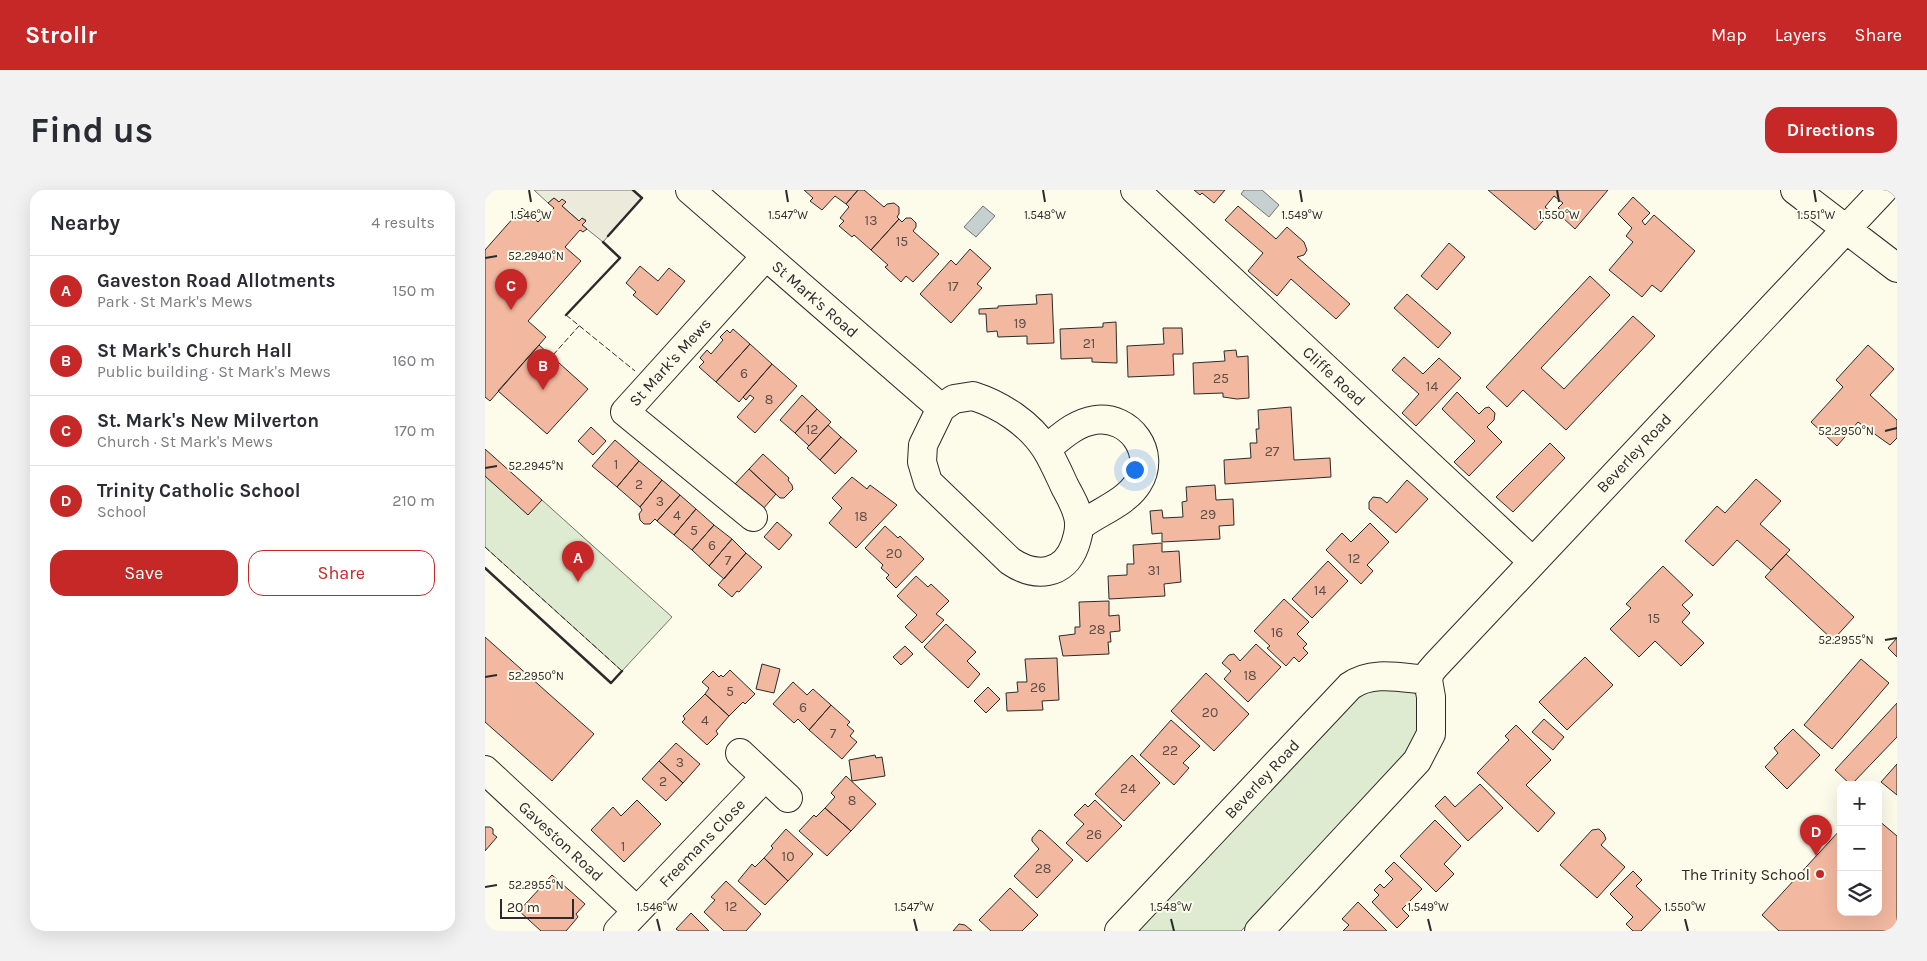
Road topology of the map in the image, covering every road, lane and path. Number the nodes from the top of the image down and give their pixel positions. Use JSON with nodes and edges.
{"nodes":[{"id":1,"x":690,"y":190,"type":"edge"},
{"id":2,"x":1135,"y":190,"type":"edge"},
{"id":3,"x":1795,"y":190,"type":"edge"},
{"id":4,"x":1883,"y":190,"type":"edge"},
{"id":5,"x":1846,"y":229,"type":"junction"},
{"id":6,"x":766,"y":256,"type":"junction"},
{"id":7,"x":1897,"y":268,"type":"edge"},
{"id":8,"x":941,"y":408,"type":"junction"},
{"id":9,"x":1046,"y":449,"type":"junction"},
{"id":10,"x":753,"y":517,"type":"dead end"},
{"id":11,"x":1079,"y":526,"type":"junction"},
{"id":12,"x":1533,"y":561,"type":"junction"},
{"id":13,"x":1428,"y":680,"type":"junction"},
{"id":14,"x":740,"y":753,"type":"dead end"},
{"id":15,"x":485,"y":770,"type":"edge"},
{"id":16,"x":765,"y":777,"type":"junction"},
{"id":17,"x":788,"y":798,"type":"dead end"},
{"id":18,"x":637,"y":911,"type":"junction"},
{"id":19,"x":618,"y":931,"type":"edge"},
{"id":20,"x":1119,"y":931,"type":"edge"},
{"id":21,"x":1259,"y":931,"type":"edge"}],
"edges":[{"from":1,"to":6,"type":"street","name":"St Mark's Road"},
{"from":2,"to":12,"type":"street","name":"Cliffe Road"},
{"from":3,"to":5,"type":"street"},
{"from":4,"to":5,"type":"street","name":"Beverley Road"},
{"from":5,"to":7,"type":"street"},
{"from":5,"to":12,"type":"street","name":"Beverley Road"},
{"from":6,"to":8,"type":"street","name":"St Mark's Road"},
{"from":6,"to":10,"type":"street","name":"St Mark's Mews"},
{"from":8,"to":9,"type":"street"},
{"from":8,"to":11,"type":"street"},
{"from":9,"to":11,"type":"street"},
{"from":9,"to":11,"type":"street"},
{"from":12,"to":13,"type":"street","name":"Beverley Road"},
{"from":13,"to":20,"type":"street","name":"Beverley Road"},
{"from":13,"to":21,"type":"street"},
{"from":14,"to":16,"type":"street"},
{"from":15,"to":18,"type":"street","name":"Gaveston Road"},
{"from":16,"to":17,"type":"street"},
{"from":16,"to":18,"type":"street","name":"Freemans Close"},
{"from":18,"to":19,"type":"street","name":"Freemans Close"}]}
